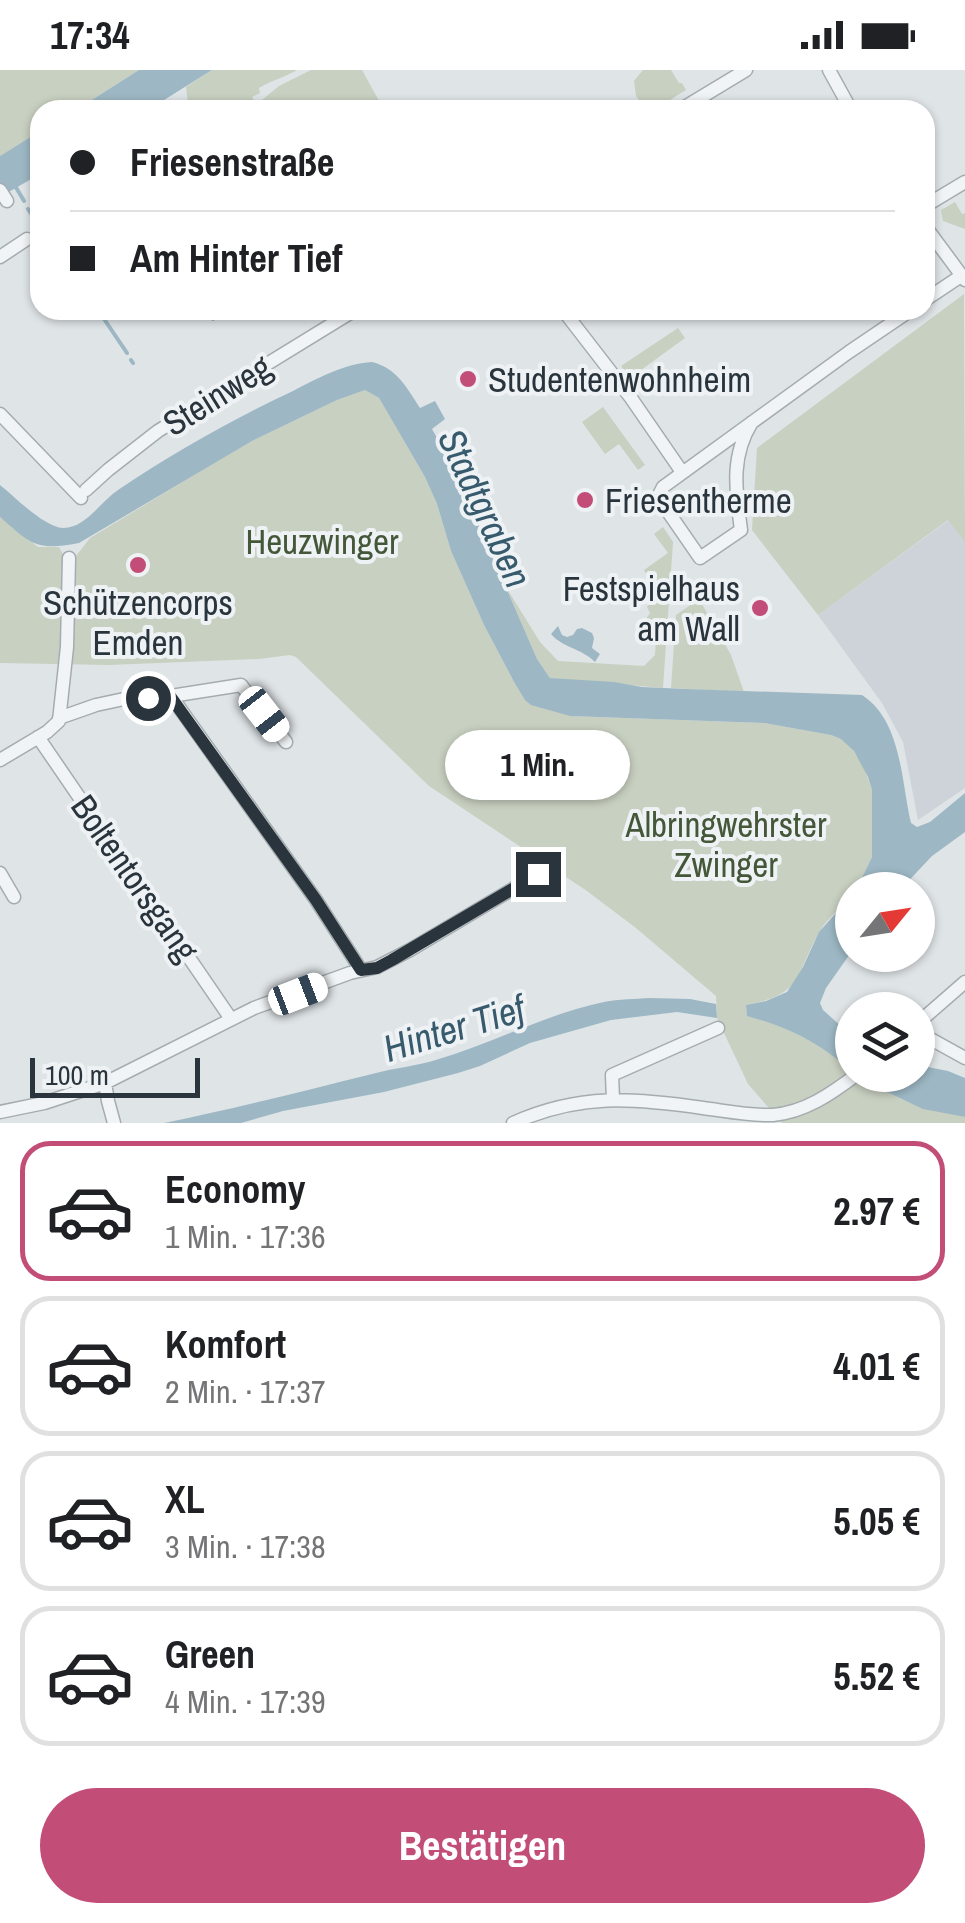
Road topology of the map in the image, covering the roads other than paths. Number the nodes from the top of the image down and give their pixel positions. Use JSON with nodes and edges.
{"nodes":[{"id":1,"x":746,"y":70,"type":"edge"},
{"id":2,"x":829,"y":70,"type":"edge"},
{"id":3,"x":696,"y":100,"type":"edge"},
{"id":4,"x":846,"y":100,"type":"edge"},
{"id":5,"x":965,"y":182,"type":"edge"},
{"id":6,"x":935,"y":200,"type":"edge"},
{"id":7,"x":27,"y":239,"type":"dead end"},
{"id":8,"x":935,"y":240,"type":"edge"},
{"id":9,"x":0,"y":257,"type":"edge"},
{"id":10,"x":963,"y":278,"type":"edge"},
{"id":11,"x":935,"y":294,"type":"edge"},
{"id":12,"x":339,"y":320,"type":"edge"},
{"id":13,"x":572,"y":320,"type":"edge"},
{"id":14,"x":897,"y":320,"type":"edge"},
{"id":15,"x":0,"y":414,"type":"edge"},
{"id":16,"x":752,"y":422,"type":"junction"},
{"id":17,"x":682,"y":472,"type":"junction"},
{"id":18,"x":69,"y":558,"type":"dead end"},
{"id":19,"x":170,"y":696,"type":"junction"},
{"id":20,"x":59,"y":718,"type":"junction"},
{"id":21,"x":38,"y":738,"type":"junction"},
{"id":22,"x":286,"y":742,"type":"dead end"},
{"id":23,"x":0,"y":760,"type":"edge"},
{"id":24,"x":0,"y":874,"type":"edge"},
{"id":25,"x":538,"y":874,"type":"dead end"},
{"id":26,"x":14,"y":897,"type":"dead end"},
{"id":27,"x":361,"y":970,"type":"junction"},
{"id":28,"x":965,"y":982,"type":"edge"},
{"id":29,"x":935,"y":1008,"type":"edge"},
{"id":30,"x":231,"y":1019,"type":"junction"},
{"id":31,"x":718,"y":1028,"type":"dead end"},
{"id":32,"x":935,"y":1041,"type":"edge"},
{"id":33,"x":965,"y":1058,"type":"edge"},
{"id":34,"x":106,"y":1083,"type":"junction"},
{"id":35,"x":835,"y":1091,"type":"edge"},
{"id":36,"x":612,"y":1099,"type":"junction"},
{"id":37,"x":0,"y":1112,"type":"edge"},
{"id":38,"x":775,"y":1119,"type":"edge"},
{"id":39,"x":114,"y":1123,"type":"edge"},
{"id":40,"x":513,"y":1123,"type":"edge"}],
"edges":[{"from":1,"to":3,"type":"street"},
{"from":2,"to":4,"type":"street"},
{"from":5,"to":6,"type":"street"},
{"from":7,"to":9,"type":"street"},
{"from":8,"to":10,"type":"street"},
{"from":10,"to":11,"type":"street"},
{"from":12,"to":15,"type":"street","name":"Steinweg"},
{"from":13,"to":17,"type":"street"},
{"from":14,"to":16,"type":"street"},
{"from":16,"to":17,"type":"street"},
{"from":16,"to":17,"type":"street"},
{"from":18,"to":20,"type":"street"},
{"from":19,"to":20,"type":"street"},
{"from":19,"to":22,"type":"street"},
{"from":19,"to":27,"type":"street"},
{"from":20,"to":21,"type":"street"},
{"from":21,"to":23,"type":"street"},
{"from":21,"to":30,"type":"street","name":"Boltentorsgang"},
{"from":24,"to":26,"type":"street"},
{"from":25,"to":27,"type":"street"},
{"from":27,"to":30,"type":"street"},
{"from":28,"to":29,"type":"street"},
{"from":30,"to":34,"type":"street"},
{"from":31,"to":36,"type":"street"},
{"from":32,"to":33,"type":"street"},
{"from":34,"to":37,"type":"street"},
{"from":34,"to":39,"type":"street"},
{"from":35,"to":38,"type":"street"},
{"from":36,"to":38,"type":"street"},
{"from":36,"to":40,"type":"street"}]}
